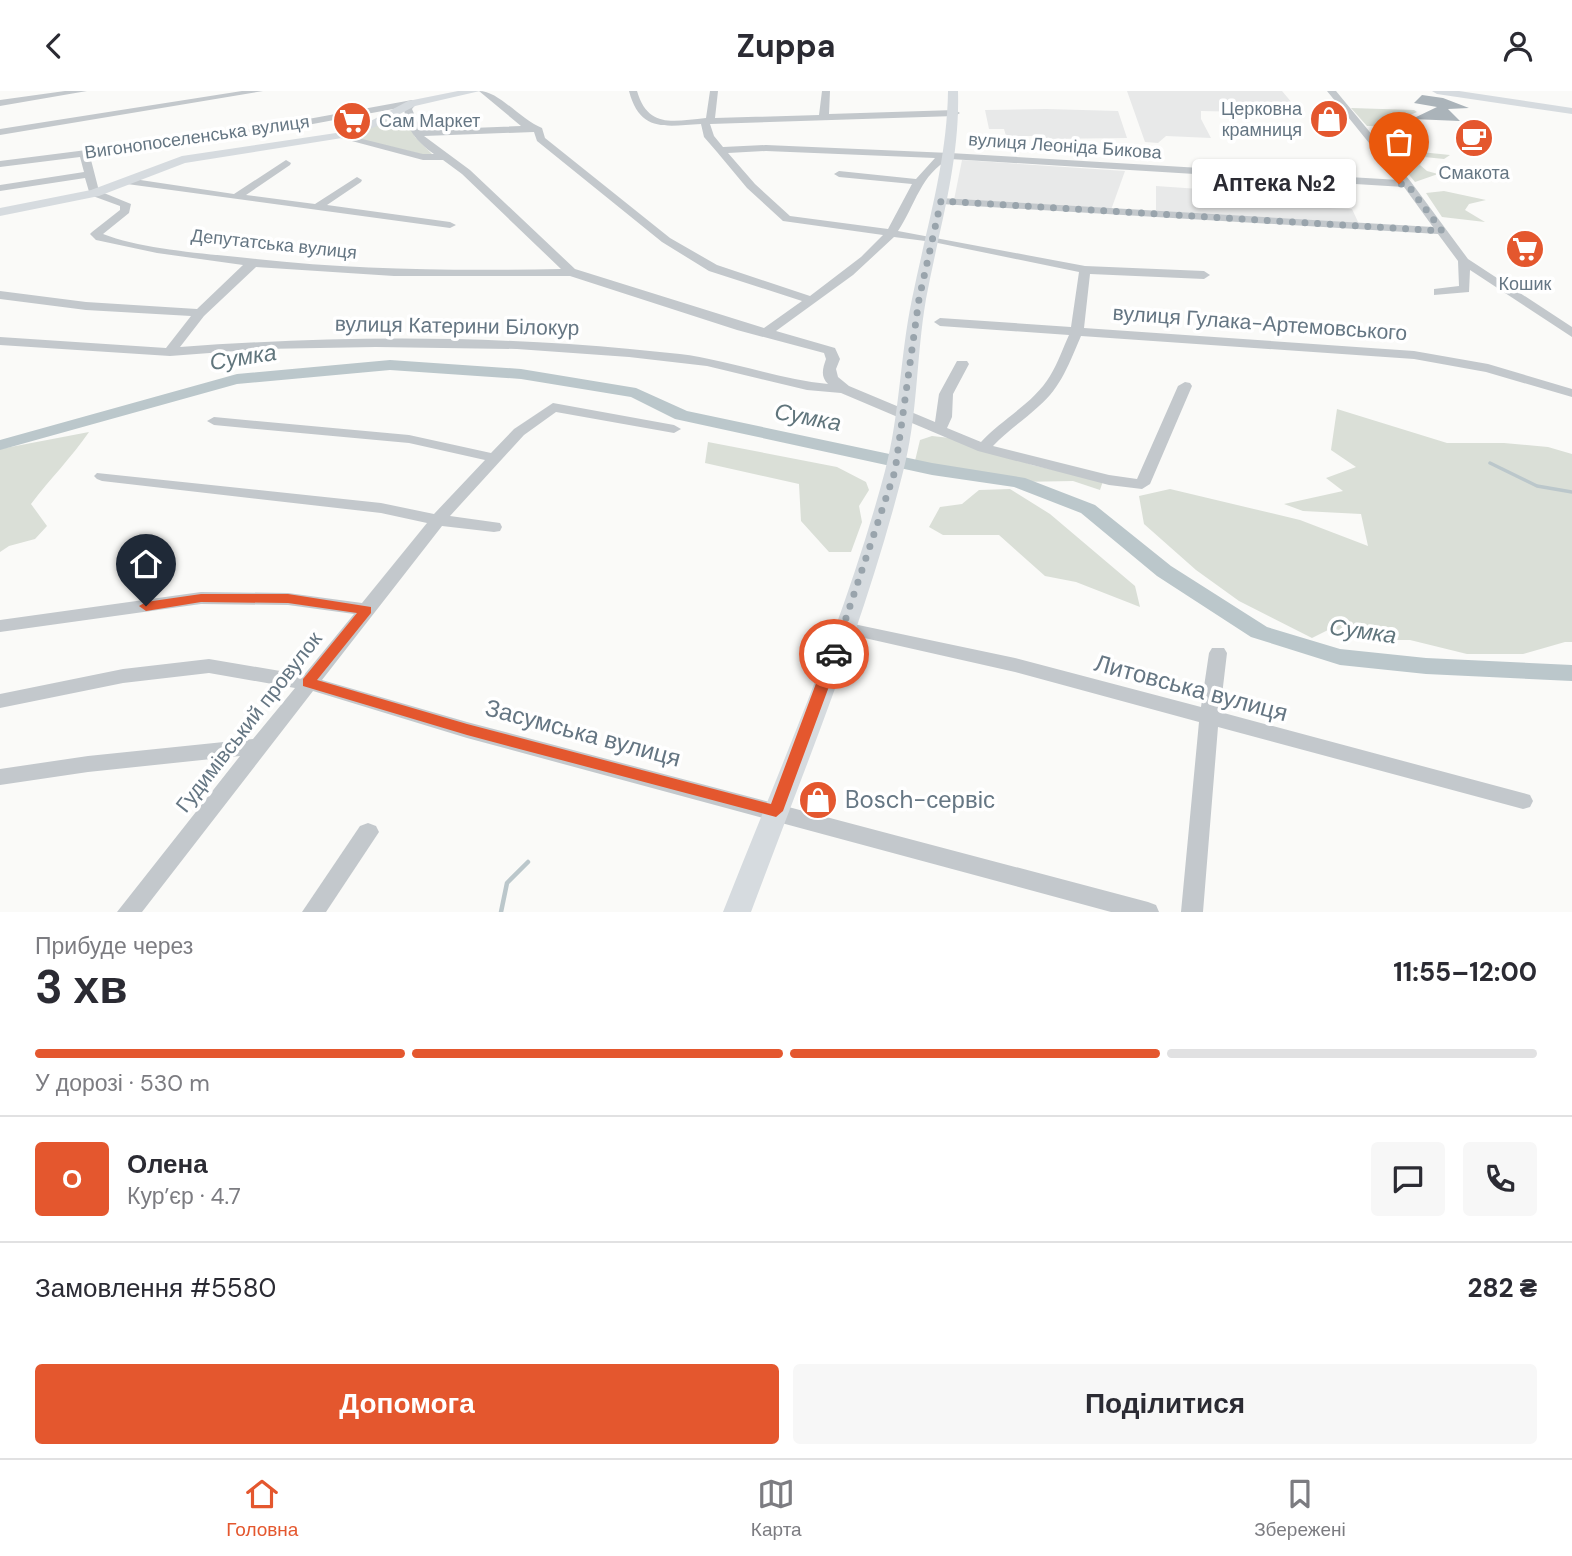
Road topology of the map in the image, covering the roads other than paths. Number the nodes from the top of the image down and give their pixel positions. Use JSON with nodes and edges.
{"nodes":[{"id":1,"x":83,"y":91,"type":"edge"},
{"id":2,"x":259,"y":91,"type":"edge"},
{"id":3,"x":475,"y":91,"type":"edge"},
{"id":4,"x":483,"y":91,"type":"edge"},
{"id":5,"x":632,"y":91,"type":"edge"},
{"id":6,"x":714,"y":91,"type":"edge"},
{"id":7,"x":826,"y":91,"type":"edge"},
{"id":8,"x":953,"y":91,"type":"edge"},
{"id":9,"x":1331,"y":91,"type":"edge"},
{"id":10,"x":1437,"y":91,"type":"edge"},
{"id":11,"x":1495,"y":91,"type":"edge"},
{"id":12,"x":409,"y":99,"type":"junction"},
{"id":13,"x":1525,"y":102,"type":"junction"},
{"id":14,"x":0,"y":103,"type":"edge"},
{"id":15,"x":1572,"y":111,"type":"edge"},
{"id":16,"x":954,"y":113,"type":"junction"},
{"id":17,"x":824,"y":116,"type":"junction"},
{"id":18,"x":708,"y":121,"type":"junction"},
{"id":19,"x":534,"y":128,"type":"junction"},
{"id":20,"x":0,"y":132,"type":"edge"},
{"id":21,"x":416,"y":132,"type":"junction"},
{"id":22,"x":338,"y":136,"type":"junction"},
{"id":23,"x":720,"y":150,"type":"junction"},
{"id":24,"x":84,"y":152,"type":"junction"},
{"id":25,"x":950,"y":156,"type":"junction"},
{"id":26,"x":443,"y":157,"type":"junction"},
{"id":27,"x":286,"y":163,"type":"dead end"},
{"id":28,"x":0,"y":164,"type":"edge"},
{"id":29,"x":88,"y":174,"type":"junction"},
{"id":30,"x":839,"y":174,"type":"dead end"},
{"id":31,"x":357,"y":180,"type":"dead end"},
{"id":32,"x":127,"y":181,"type":"junction"},
{"id":33,"x":919,"y":182,"type":"junction"},
{"id":34,"x":1407,"y":184,"type":"junction"},
{"id":35,"x":0,"y":188,"type":"edge"},
{"id":36,"x":94,"y":193,"type":"junction"},
{"id":37,"x":236,"y":197,"type":"junction"},
{"id":38,"x":941,"y":201,"type":"junction"},
{"id":39,"x":317,"y":207,"type":"junction"},
{"id":40,"x":0,"y":212,"type":"edge"},
{"id":41,"x":450,"y":225,"type":"dead end"},
{"id":42,"x":1442,"y":231,"type":"junction"},
{"id":43,"x":891,"y":233,"type":"junction"},
{"id":44,"x":933,"y":239,"type":"junction"},
{"id":45,"x":1464,"y":261,"type":"junction"},
{"id":46,"x":254,"y":262,"type":"junction"},
{"id":47,"x":1085,"y":270,"type":"junction"},
{"id":48,"x":571,"y":272,"type":"junction"},
{"id":49,"x":1203,"y":275,"type":"dead end"},
{"id":50,"x":1464,"y":285,"type":"junction"},
{"id":51,"x":1504,"y":287,"type":"junction"},
{"id":52,"x":1438,"y":292,"type":"dead end"},
{"id":53,"x":0,"y":295,"type":"edge"},
{"id":54,"x":810,"y":300,"type":"junction"},
{"id":55,"x":200,"y":313,"type":"junction"},
{"id":56,"x":940,"y":322,"type":"dead end"},
{"id":57,"x":1077,"y":331,"type":"junction"},
{"id":58,"x":1569,"y":331,"type":"edge"},
{"id":59,"x":767,"y":332,"type":"junction"},
{"id":60,"x":0,"y":341,"type":"edge"},
{"id":61,"x":170,"y":352,"type":"junction"},
{"id":62,"x":962,"y":364,"type":"dead end"},
{"id":63,"x":1185,"y":386,"type":"dead end"},
{"id":64,"x":844,"y":389,"type":"junction"},
{"id":65,"x":1572,"y":393,"type":"edge"},
{"id":66,"x":904,"y":415,"type":"junction"},
{"id":67,"x":214,"y":421,"type":"dead end"},
{"id":68,"x":674,"y":429,"type":"dead end"},
{"id":69,"x":939,"y":430,"type":"junction"},
{"id":70,"x":984,"y":447,"type":"junction"},
{"id":71,"x":494,"y":458,"type":"junction"},
{"id":72,"x":102,"y":476,"type":"dead end"},
{"id":73,"x":438,"y":520,"type":"junction"},
{"id":74,"x":494,"y":527,"type":"dead end"},
{"id":75,"x":367,"y":610,"type":"junction"},
{"id":76,"x":0,"y":626,"type":"edge"},
{"id":77,"x":844,"y":628,"type":"junction"},
{"id":78,"x":1218,"y":653,"type":"dead end"},
{"id":79,"x":308,"y":683,"type":"junction"},
{"id":80,"x":0,"y":701,"type":"edge"},
{"id":81,"x":1209,"y":719,"type":"junction"},
{"id":82,"x":259,"y":746,"type":"junction"},
{"id":83,"x":0,"y":777,"type":"edge"},
{"id":84,"x":1523,"y":801,"type":"dead end"},
{"id":85,"x":776,"y":811,"type":"junction"},
{"id":86,"x":368,"y":832,"type":"dead end"},
{"id":87,"x":128,"y":912,"type":"edge"},
{"id":88,"x":313,"y":912,"type":"edge"},
{"id":89,"x":737,"y":912,"type":"edge"},
{"id":90,"x":1148,"y":912,"type":"edge"},
{"id":91,"x":1192,"y":912,"type":"edge"}],
"edges":[{"from":1,"to":14,"type":"street"},
{"from":2,"to":20,"type":"street"},
{"from":3,"to":12,"type":"main road","name":"Вигонопоселенська вулиця"},
{"from":4,"to":19,"type":"street"},
{"from":5,"to":18,"type":"street"},
{"from":6,"to":18,"type":"street"},
{"from":7,"to":17,"type":"street"},
{"from":8,"to":16,"type":"main road"},
{"from":9,"to":34,"type":"street"},
{"from":10,"to":13,"type":"main road"},
{"from":11,"to":13,"type":"main road"},
{"from":12,"to":21,"type":"street"},
{"from":12,"to":22,"type":"main road"},
{"from":12,"to":24,"type":"street","name":"Вигонопоселенська вулиця"},
{"from":13,"to":15,"type":"main road"},
{"from":16,"to":17,"type":"street"},
{"from":16,"to":25,"type":"main road"},
{"from":17,"to":18,"type":"street"},
{"from":18,"to":23,"type":"street"},
{"from":19,"to":21,"type":"street"},
{"from":19,"to":54,"type":"street"},
{"from":21,"to":26,"type":"street"},
{"from":22,"to":26,"type":"street"},
{"from":22,"to":32,"type":"main road"},
{"from":23,"to":25,"type":"street","name":"вулиця Леоніда Бикова"},
{"from":23,"to":43,"type":"street"},
{"from":24,"to":28,"type":"street","name":"Вигонопоселенська вулиця"},
{"from":24,"to":29,"type":"street"},
{"from":25,"to":33,"type":"street"},
{"from":25,"to":34,"type":"street","name":"вулиця Леоніда Бикова"},
{"from":25,"to":38,"type":"main road"},
{"from":26,"to":48,"type":"street"},
{"from":27,"to":37,"type":"street"},
{"from":29,"to":35,"type":"street"},
{"from":29,"to":36,"type":"street"},
{"from":30,"to":33,"type":"street"},
{"from":31,"to":39,"type":"street"},
{"from":32,"to":36,"type":"main road"},
{"from":32,"to":37,"type":"street"},
{"from":33,"to":43,"type":"street"},
{"from":34,"to":42,"type":"street"},
{"from":36,"to":40,"type":"main road"},
{"from":36,"to":46,"type":"street","name":"Депутатська вулиця"},
{"from":37,"to":39,"type":"street"},
{"from":38,"to":42,"type":"street"},
{"from":38,"to":44,"type":"main road"},
{"from":39,"to":41,"type":"street"},
{"from":42,"to":45,"type":"street"},
{"from":43,"to":44,"type":"street"},
{"from":43,"to":54,"type":"street"},
{"from":44,"to":47,"type":"street"},
{"from":44,"to":66,"type":"main road"},
{"from":45,"to":50,"type":"street"},
{"from":45,"to":51,"type":"street"},
{"from":46,"to":48,"type":"street","name":"Депутатська вулиця"},
{"from":46,"to":55,"type":"street"},
{"from":47,"to":49,"type":"street"},
{"from":47,"to":57,"type":"street"},
{"from":48,"to":59,"type":"street"},
{"from":50,"to":51,"type":"street"},
{"from":50,"to":52,"type":"street"},
{"from":51,"to":58,"type":"street"},
{"from":53,"to":55,"type":"street"},
{"from":54,"to":59,"type":"street"},
{"from":55,"to":61,"type":"street"},
{"from":56,"to":57,"type":"street","name":"вулиця Гулака-Артемовського"},
{"from":57,"to":65,"type":"street","name":"вулиця Гулака-Артемовського"},
{"from":57,"to":70,"type":"street"},
{"from":59,"to":64,"type":"street"},
{"from":60,"to":61,"type":"street","name":"вулиця Катерини Білокур"},
{"from":61,"to":64,"type":"street","name":"вулиця Катерини Білокур"},
{"from":62,"to":69,"type":"street"},
{"from":63,"to":70,"type":"street"},
{"from":64,"to":66,"type":"street","name":"вулиця Катерини Білокур"},
{"from":66,"to":69,"type":"street","name":"вулиця Катерини Білокур"},
{"from":66,"to":77,"type":"main road"},
{"from":67,"to":71,"type":"street"},
{"from":68,"to":71,"type":"street","name":"Гудимівський провулок"},
{"from":69,"to":70,"type":"street","name":"вулиця Катерини Білокур"},
{"from":71,"to":73,"type":"street","name":"Гудимівський провулок"},
{"from":72,"to":73,"type":"street"},
{"from":73,"to":74,"type":"street"},
{"from":73,"to":75,"type":"street","name":"Гудимівський провулок"},
{"from":75,"to":76,"type":"street"},
{"from":75,"to":79,"type":"street","name":"Гудимівський провулок"},
{"from":77,"to":81,"type":"street","name":"Литовська вулиця"},
{"from":77,"to":85,"type":"main road"},
{"from":78,"to":81,"type":"street"},
{"from":79,"to":80,"type":"street","name":"Засумська вулиця"},
{"from":79,"to":82,"type":"street","name":"Гудимівський провулок"},
{"from":79,"to":85,"type":"street","name":"Засумська вулиця"},
{"from":81,"to":84,"type":"street","name":"Литовська вулиця"},
{"from":81,"to":91,"type":"street"},
{"from":82,"to":83,"type":"street"},
{"from":82,"to":87,"type":"street","name":"Гудимівський провулок"},
{"from":85,"to":89,"type":"main road"},
{"from":85,"to":90,"type":"street","name":"Засумська вулиця"},
{"from":86,"to":88,"type":"street"}]}
